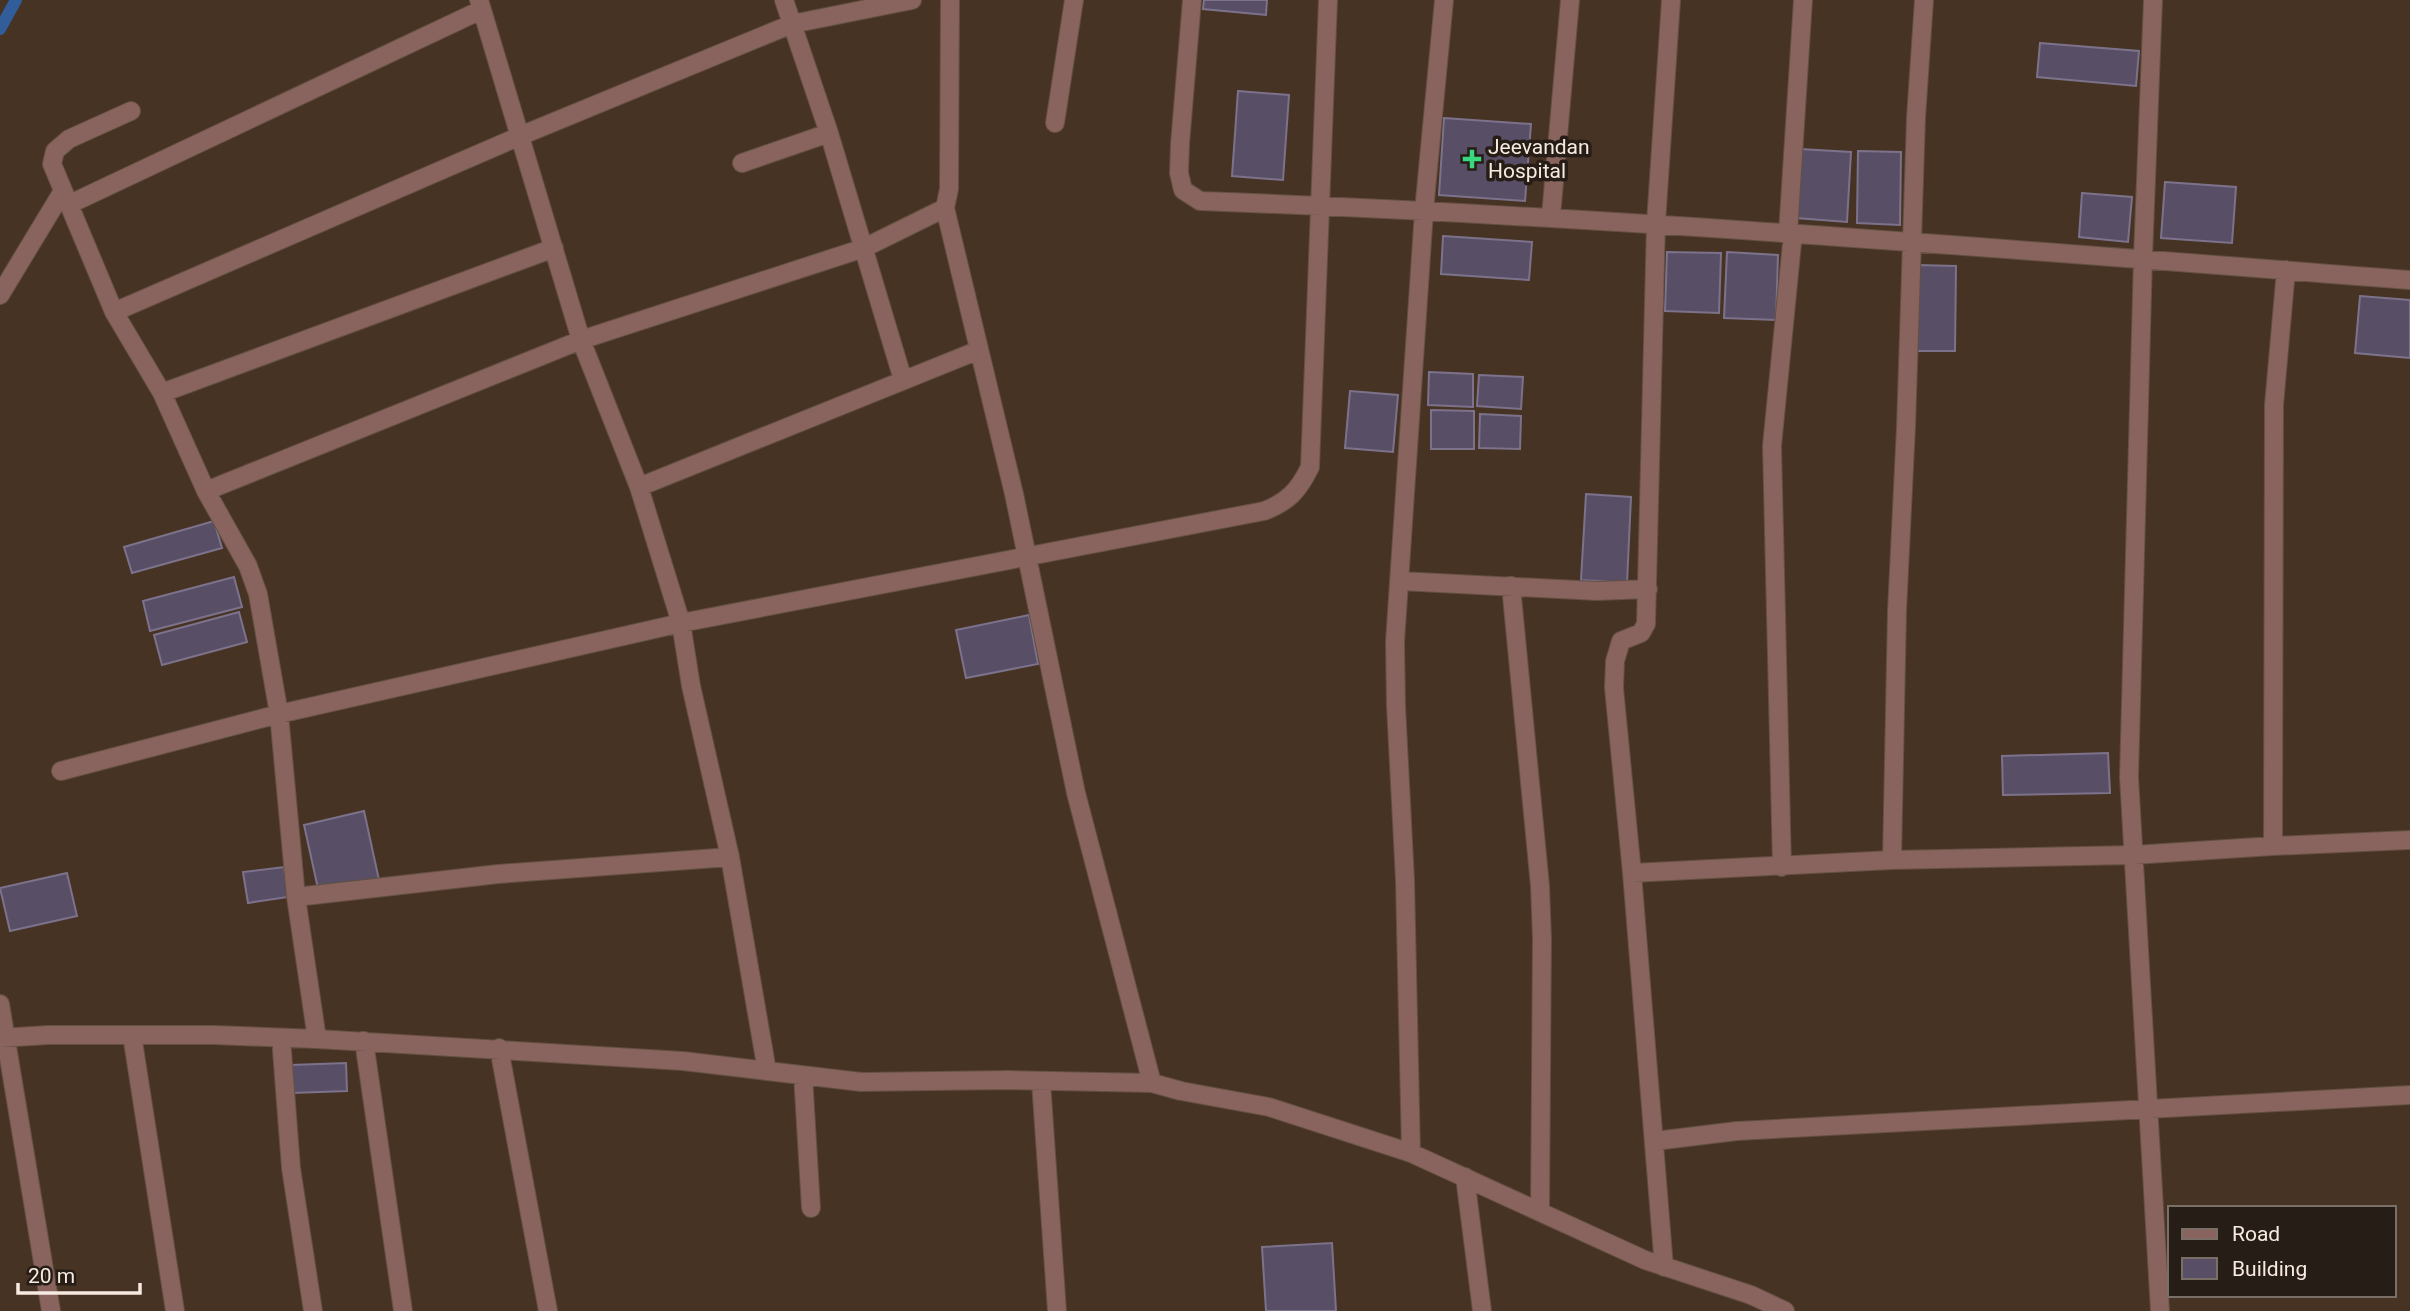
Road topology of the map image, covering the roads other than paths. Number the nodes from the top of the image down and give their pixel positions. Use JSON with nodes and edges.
{"nodes":[{"id":1,"x":784,"y":0,"type":"edge"},
{"id":2,"x":912,"y":0,"type":"edge"},
{"id":3,"x":950,"y":0,"type":"edge"},
{"id":4,"x":1074,"y":0,"type":"edge"},
{"id":5,"x":1192,"y":0,"type":"edge"},
{"id":6,"x":1328,"y":0,"type":"edge"},
{"id":7,"x":1444,"y":0,"type":"edge"},
{"id":8,"x":1570,"y":0,"type":"edge"},
{"id":9,"x":1671,"y":0,"type":"edge"},
{"id":10,"x":1803,"y":0,"type":"edge"},
{"id":11,"x":1924,"y":0,"type":"edge"},
{"id":12,"x":2154,"y":0,"type":"edge"},
{"id":13,"x":480,"y":5,"type":"edge"},
{"id":14,"x":792,"y":24,"type":"junction"},
{"id":15,"x":131,"y":111,"type":"dead end"},
{"id":16,"x":1055,"y":123,"type":"dead end"},
{"id":17,"x":829,"y":133,"type":"junction"},
{"id":18,"x":520,"y":136,"type":"junction"},
{"id":19,"x":742,"y":163,"type":"dead end"},
{"id":20,"x":67,"y":197,"type":"junction"},
{"id":21,"x":1319,"y":205,"type":"junction"},
{"id":22,"x":945,"y":208,"type":"junction"},
{"id":23,"x":1424,"y":211,"type":"junction"},
{"id":24,"x":1551,"y":216,"type":"junction"},
{"id":25,"x":1656,"y":223,"type":"junction"},
{"id":26,"x":1790,"y":233,"type":"junction"},
{"id":27,"x":1913,"y":242,"type":"junction"},
{"id":28,"x":554,"y":248,"type":"junction"},
{"id":29,"x":864,"y":248,"type":"junction"},
{"id":30,"x":2143,"y":257,"type":"junction"},
{"id":31,"x":2286,"y":270,"type":"junction"},
{"id":32,"x":2410,"y":280,"type":"edge"},
{"id":33,"x":0,"y":295,"type":"edge"},
{"id":34,"x":114,"y":312,"type":"junction"},
{"id":35,"x":581,"y":340,"type":"junction"},
{"id":36,"x":979,"y":350,"type":"junction"},
{"id":37,"x":903,"y":380,"type":"junction"},
{"id":38,"x":162,"y":393,"type":"junction"},
{"id":39,"x":639,"y":487,"type":"junction"},
{"id":40,"x":205,"y":491,"type":"junction"},
{"id":41,"x":1027,"y":556,"type":"junction"},
{"id":42,"x":1400,"y":581,"type":"junction"},
{"id":43,"x":1511,"y":586,"type":"junction"},
{"id":44,"x":1648,"y":589,"type":"junction"},
{"id":45,"x":681,"y":623,"type":"junction"},
{"id":46,"x":279,"y":714,"type":"junction"},
{"id":47,"x":61,"y":772,"type":"dead end"},
{"id":48,"x":2410,"y":841,"type":"edge"},
{"id":49,"x":2273,"y":846,"type":"junction"},
{"id":50,"x":2133,"y":855,"type":"junction"},
{"id":51,"x":730,"y":858,"type":"junction"},
{"id":52,"x":1892,"y":860,"type":"junction"},
{"id":53,"x":1782,"y":867,"type":"junction"},
{"id":54,"x":1632,"y":873,"type":"junction"},
{"id":55,"x":296,"y":897,"type":"junction"},
{"id":56,"x":0,"y":1004,"type":"edge"},
{"id":57,"x":132,"y":1035,"type":"junction"},
{"id":58,"x":2,"y":1038,"type":"edge"},
{"id":59,"x":281,"y":1038,"type":"junction"},
{"id":60,"x":317,"y":1039,"type":"junction"},
{"id":61,"x":364,"y":1041,"type":"junction"},
{"id":62,"x":499,"y":1048,"type":"junction"},
{"id":63,"x":767,"y":1070,"type":"junction"},
{"id":64,"x":803,"y":1075,"type":"junction"},
{"id":65,"x":1041,"y":1082,"type":"junction"},
{"id":66,"x":1152,"y":1083,"type":"junction"},
{"id":67,"x":2410,"y":1095,"type":"edge"},
{"id":68,"x":2149,"y":1107,"type":"junction"},
{"id":69,"x":1654,"y":1141,"type":"junction"},
{"id":70,"x":1411,"y":1153,"type":"junction"},
{"id":71,"x":1465,"y":1177,"type":"junction"},
{"id":72,"x":811,"y":1208,"type":"dead end"},
{"id":73,"x":1540,"y":1210,"type":"junction"},
{"id":74,"x":1664,"y":1267,"type":"junction"},
{"id":75,"x":51,"y":1311,"type":"edge"},
{"id":76,"x":174,"y":1311,"type":"edge"},
{"id":77,"x":313,"y":1311,"type":"edge"},
{"id":78,"x":403,"y":1311,"type":"edge"},
{"id":79,"x":548,"y":1311,"type":"edge"},
{"id":80,"x":1057,"y":1311,"type":"edge"},
{"id":81,"x":1482,"y":1311,"type":"edge"},
{"id":82,"x":1785,"y":1311,"type":"edge"},
{"id":83,"x":2160,"y":1311,"type":"edge"}],
"edges":[{"from":1,"to":14,"type":"street"},
{"from":2,"to":14,"type":"street"},
{"from":3,"to":22,"type":"street"},
{"from":4,"to":16,"type":"street"},
{"from":5,"to":21,"type":"street"},
{"from":6,"to":21,"type":"street"},
{"from":7,"to":23,"type":"street"},
{"from":8,"to":24,"type":"street"},
{"from":9,"to":25,"type":"street"},
{"from":10,"to":26,"type":"street"},
{"from":11,"to":27,"type":"street"},
{"from":12,"to":30,"type":"street"},
{"from":13,"to":18,"type":"street"},
{"from":13,"to":20,"type":"street"},
{"from":14,"to":17,"type":"street"},
{"from":14,"to":18,"type":"street"},
{"from":15,"to":20,"type":"street"},
{"from":17,"to":19,"type":"street"},
{"from":17,"to":29,"type":"street"},
{"from":18,"to":28,"type":"street"},
{"from":18,"to":34,"type":"street"},
{"from":20,"to":33,"type":"street"},
{"from":20,"to":34,"type":"street"},
{"from":21,"to":23,"type":"street"},
{"from":21,"to":41,"type":"street"},
{"from":22,"to":29,"type":"street"},
{"from":22,"to":36,"type":"street"},
{"from":23,"to":24,"type":"street"},
{"from":23,"to":42,"type":"street"},
{"from":24,"to":25,"type":"street"},
{"from":25,"to":26,"type":"street"},
{"from":25,"to":44,"type":"street"},
{"from":26,"to":27,"type":"street"},
{"from":26,"to":53,"type":"street"},
{"from":27,"to":30,"type":"street"},
{"from":27,"to":52,"type":"street"},
{"from":28,"to":35,"type":"street"},
{"from":28,"to":38,"type":"street"},
{"from":29,"to":35,"type":"street"},
{"from":29,"to":37,"type":"street"},
{"from":30,"to":31,"type":"street"},
{"from":30,"to":50,"type":"street"},
{"from":31,"to":32,"type":"street"},
{"from":31,"to":49,"type":"street"},
{"from":34,"to":38,"type":"street"},
{"from":35,"to":39,"type":"street"},
{"from":35,"to":40,"type":"street"},
{"from":36,"to":37,"type":"street"},
{"from":36,"to":41,"type":"street"},
{"from":37,"to":39,"type":"street"},
{"from":38,"to":40,"type":"street"},
{"from":39,"to":45,"type":"street"},
{"from":40,"to":46,"type":"street"},
{"from":41,"to":45,"type":"street"},
{"from":41,"to":66,"type":"street"},
{"from":42,"to":43,"type":"street"},
{"from":42,"to":70,"type":"street"},
{"from":43,"to":44,"type":"street"},
{"from":43,"to":73,"type":"street"},
{"from":44,"to":54,"type":"street"},
{"from":45,"to":46,"type":"street"},
{"from":45,"to":51,"type":"street"},
{"from":46,"to":47,"type":"street"},
{"from":46,"to":55,"type":"street"},
{"from":48,"to":49,"type":"street"},
{"from":49,"to":50,"type":"street"},
{"from":50,"to":52,"type":"street"},
{"from":50,"to":68,"type":"street"},
{"from":51,"to":55,"type":"street"},
{"from":51,"to":63,"type":"street"},
{"from":52,"to":53,"type":"street"},
{"from":53,"to":54,"type":"street"},
{"from":54,"to":69,"type":"street"},
{"from":55,"to":60,"type":"street"},
{"from":56,"to":58,"type":"street"},
{"from":57,"to":58,"type":"street"},
{"from":57,"to":59,"type":"street"},
{"from":57,"to":76,"type":"street"},
{"from":58,"to":75,"type":"street"},
{"from":59,"to":60,"type":"street"},
{"from":59,"to":77,"type":"street"},
{"from":60,"to":61,"type":"street"},
{"from":61,"to":62,"type":"street"},
{"from":61,"to":78,"type":"street"},
{"from":62,"to":63,"type":"street"},
{"from":62,"to":79,"type":"street"},
{"from":63,"to":64,"type":"street"},
{"from":64,"to":65,"type":"street"},
{"from":64,"to":72,"type":"street"},
{"from":65,"to":66,"type":"street"},
{"from":65,"to":80,"type":"street"},
{"from":66,"to":70,"type":"street"},
{"from":67,"to":68,"type":"street"},
{"from":68,"to":69,"type":"street"},
{"from":68,"to":83,"type":"street"},
{"from":69,"to":74,"type":"street"},
{"from":70,"to":71,"type":"street"},
{"from":71,"to":73,"type":"street"},
{"from":71,"to":81,"type":"street"},
{"from":73,"to":74,"type":"street"},
{"from":74,"to":82,"type":"street"}]}
